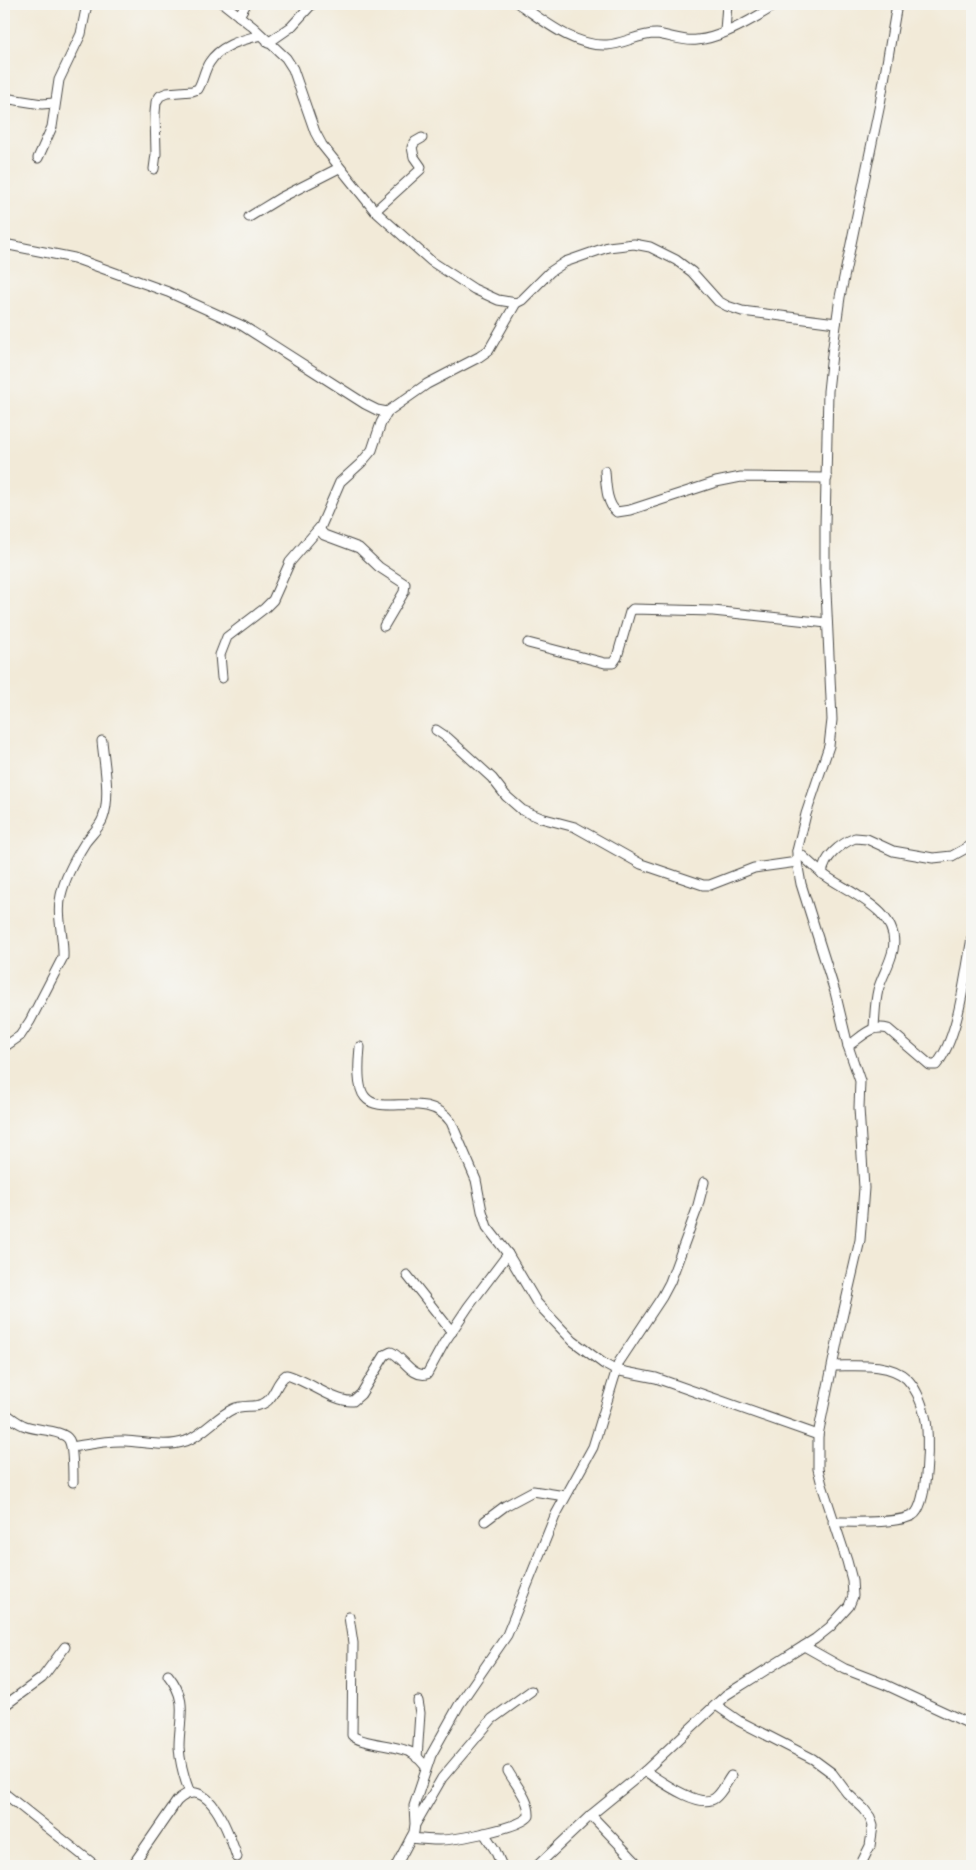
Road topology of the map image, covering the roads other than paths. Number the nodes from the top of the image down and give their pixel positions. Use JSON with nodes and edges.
{"nodes":[{"id":1,"x":87,"y":4,"type":"edge"},
{"id":2,"x":224,"y":4,"type":"edge"},
{"id":3,"x":246,"y":4,"type":"edge"},
{"id":4,"x":312,"y":4,"type":"edge"},
{"id":5,"x":519,"y":4,"type":"edge"},
{"id":6,"x":727,"y":4,"type":"edge"},
{"id":7,"x":777,"y":4,"type":"edge"},
{"id":8,"x":897,"y":4,"type":"edge"},
{"id":9,"x":240,"y":16,"type":"junction"},
{"id":10,"x":725,"y":31,"type":"junction"},
{"id":11,"x":261,"y":35,"type":"junction"},
{"id":12,"x":268,"y":43,"type":"junction"},
{"id":13,"x":4,"y":98,"type":"edge"},
{"id":14,"x":54,"y":103,"type":"junction"},
{"id":15,"x":422,"y":138,"type":"dead end"},
{"id":16,"x":38,"y":158,"type":"dead end"},
{"id":17,"x":340,"y":168,"type":"junction"},
{"id":18,"x":154,"y":169,"type":"dead end"},
{"id":19,"x":375,"y":211,"type":"junction"},
{"id":20,"x":250,"y":217,"type":"dead end"},
{"id":21,"x":4,"y":244,"type":"edge"},
{"id":22,"x":516,"y":303,"type":"junction"},
{"id":23,"x":836,"y":323,"type":"junction"},
{"id":24,"x":387,"y":412,"type":"junction"},
{"id":25,"x":605,"y":471,"type":"dead end"},
{"id":26,"x":827,"y":478,"type":"junction"},
{"id":27,"x":319,"y":529,"type":"junction"},
{"id":28,"x":827,"y":623,"type":"junction"},
{"id":29,"x":384,"y":626,"type":"dead end"},
{"id":30,"x":528,"y":643,"type":"dead end"},
{"id":31,"x":222,"y":678,"type":"dead end"},
{"id":32,"x":436,"y":730,"type":"dead end"},
{"id":33,"x":102,"y":741,"type":"dead end"},
{"id":34,"x":972,"y":845,"type":"edge"},
{"id":35,"x":797,"y":851,"type":"junction"},
{"id":36,"x":797,"y":862,"type":"junction"},
{"id":37,"x":822,"y":874,"type":"junction"},
{"id":38,"x":972,"y":938,"type":"edge"},
{"id":39,"x":874,"y":1028,"type":"junction"},
{"id":40,"x":848,"y":1046,"type":"junction"},
{"id":41,"x":4,"y":1047,"type":"edge"},
{"id":42,"x":360,"y":1047,"type":"dead end"},
{"id":43,"x":704,"y":1182,"type":"dead end"},
{"id":44,"x":508,"y":1254,"type":"junction"},
{"id":45,"x":407,"y":1274,"type":"dead end"},
{"id":46,"x":452,"y":1332,"type":"junction"},
{"id":47,"x":833,"y":1366,"type":"junction"},
{"id":48,"x":616,"y":1370,"type":"junction"},
{"id":49,"x":4,"y":1412,"type":"edge"},
{"id":50,"x":818,"y":1435,"type":"junction"},
{"id":51,"x":72,"y":1447,"type":"junction"},
{"id":52,"x":73,"y":1482,"type":"dead end"},
{"id":53,"x":565,"y":1496,"type":"junction"},
{"id":54,"x":485,"y":1522,"type":"dead end"},
{"id":55,"x":833,"y":1522,"type":"junction"},
{"id":56,"x":349,"y":1617,"type":"dead end"},
{"id":57,"x":804,"y":1646,"type":"junction"},
{"id":58,"x":65,"y":1647,"type":"dead end"},
{"id":59,"x":168,"y":1675,"type":"dead end"},
{"id":60,"x":531,"y":1691,"type":"dead end"},
{"id":61,"x":418,"y":1700,"type":"dead end"},
{"id":62,"x":716,"y":1705,"type":"junction"},
{"id":63,"x":4,"y":1706,"type":"edge"},
{"id":64,"x":972,"y":1725,"type":"edge"},
{"id":65,"x":417,"y":1758,"type":"junction"},
{"id":66,"x":426,"y":1767,"type":"junction"},
{"id":67,"x":508,"y":1771,"type":"dead end"},
{"id":68,"x":645,"y":1771,"type":"junction"},
{"id":69,"x":731,"y":1776,"type":"dead end"},
{"id":70,"x":4,"y":1793,"type":"edge"},
{"id":71,"x":190,"y":1793,"type":"junction"},
{"id":72,"x":591,"y":1815,"type":"junction"},
{"id":73,"x":415,"y":1824,"type":"junction"},
{"id":74,"x":484,"y":1833,"type":"junction"},
{"id":75,"x":411,"y":1838,"type":"junction"},
{"id":76,"x":237,"y":1857,"type":"dead end"},
{"id":77,"x":96,"y":1866,"type":"edge"},
{"id":78,"x":132,"y":1866,"type":"edge"},
{"id":79,"x":396,"y":1866,"type":"edge"},
{"id":80,"x":502,"y":1866,"type":"edge"},
{"id":81,"x":537,"y":1866,"type":"edge"},
{"id":82,"x":638,"y":1866,"type":"edge"},
{"id":83,"x":860,"y":1866,"type":"edge"}],
"edges":[{"from":1,"to":14,"type":"street"},
{"from":2,"to":9,"type":"street"},
{"from":3,"to":9,"type":"street"},
{"from":4,"to":12,"type":"street"},
{"from":5,"to":10,"type":"street"},
{"from":6,"to":10,"type":"street"},
{"from":7,"to":10,"type":"street"},
{"from":8,"to":23,"type":"street"},
{"from":9,"to":11,"type":"street"},
{"from":11,"to":12,"type":"street"},
{"from":11,"to":18,"type":"street"},
{"from":12,"to":17,"type":"street"},
{"from":13,"to":14,"type":"street"},
{"from":14,"to":16,"type":"street"},
{"from":15,"to":19,"type":"street"},
{"from":17,"to":19,"type":"street"},
{"from":17,"to":20,"type":"street"},
{"from":19,"to":22,"type":"street"},
{"from":21,"to":24,"type":"street"},
{"from":22,"to":23,"type":"street"},
{"from":22,"to":24,"type":"street"},
{"from":23,"to":26,"type":"street"},
{"from":24,"to":27,"type":"street"},
{"from":25,"to":26,"type":"street"},
{"from":26,"to":28,"type":"street"},
{"from":27,"to":29,"type":"street"},
{"from":27,"to":31,"type":"street"},
{"from":28,"to":30,"type":"street"},
{"from":28,"to":35,"type":"street"},
{"from":32,"to":36,"type":"street"},
{"from":33,"to":41,"type":"street"},
{"from":34,"to":37,"type":"street"},
{"from":35,"to":36,"type":"street"},
{"from":35,"to":37,"type":"street"},
{"from":36,"to":40,"type":"street"},
{"from":37,"to":39,"type":"street"},
{"from":38,"to":39,"type":"street"},
{"from":39,"to":40,"type":"street"},
{"from":40,"to":47,"type":"street"},
{"from":42,"to":44,"type":"street"},
{"from":43,"to":48,"type":"street"},
{"from":44,"to":46,"type":"street"},
{"from":44,"to":48,"type":"street"},
{"from":45,"to":46,"type":"street"},
{"from":46,"to":51,"type":"street"},
{"from":47,"to":50,"type":"street"},
{"from":47,"to":55,"type":"street"},
{"from":48,"to":50,"type":"street"},
{"from":48,"to":53,"type":"street"},
{"from":49,"to":51,"type":"street"},
{"from":50,"to":55,"type":"street"},
{"from":51,"to":52,"type":"street"},
{"from":53,"to":54,"type":"street"},
{"from":53,"to":66,"type":"street"},
{"from":55,"to":57,"type":"street"},
{"from":56,"to":65,"type":"street"},
{"from":57,"to":62,"type":"street"},
{"from":57,"to":64,"type":"street"},
{"from":58,"to":63,"type":"street"},
{"from":59,"to":71,"type":"street"},
{"from":60,"to":73,"type":"street"},
{"from":61,"to":65,"type":"street"},
{"from":62,"to":68,"type":"street"},
{"from":62,"to":83,"type":"street"},
{"from":65,"to":66,"type":"street"},
{"from":66,"to":73,"type":"street"},
{"from":67,"to":74,"type":"street"},
{"from":68,"to":69,"type":"street"},
{"from":68,"to":72,"type":"street"},
{"from":70,"to":77,"type":"street"},
{"from":71,"to":76,"type":"street"},
{"from":71,"to":78,"type":"street"},
{"from":72,"to":81,"type":"street"},
{"from":72,"to":82,"type":"street"},
{"from":73,"to":75,"type":"street"},
{"from":74,"to":75,"type":"street"},
{"from":74,"to":80,"type":"street"},
{"from":75,"to":79,"type":"street"}]}
